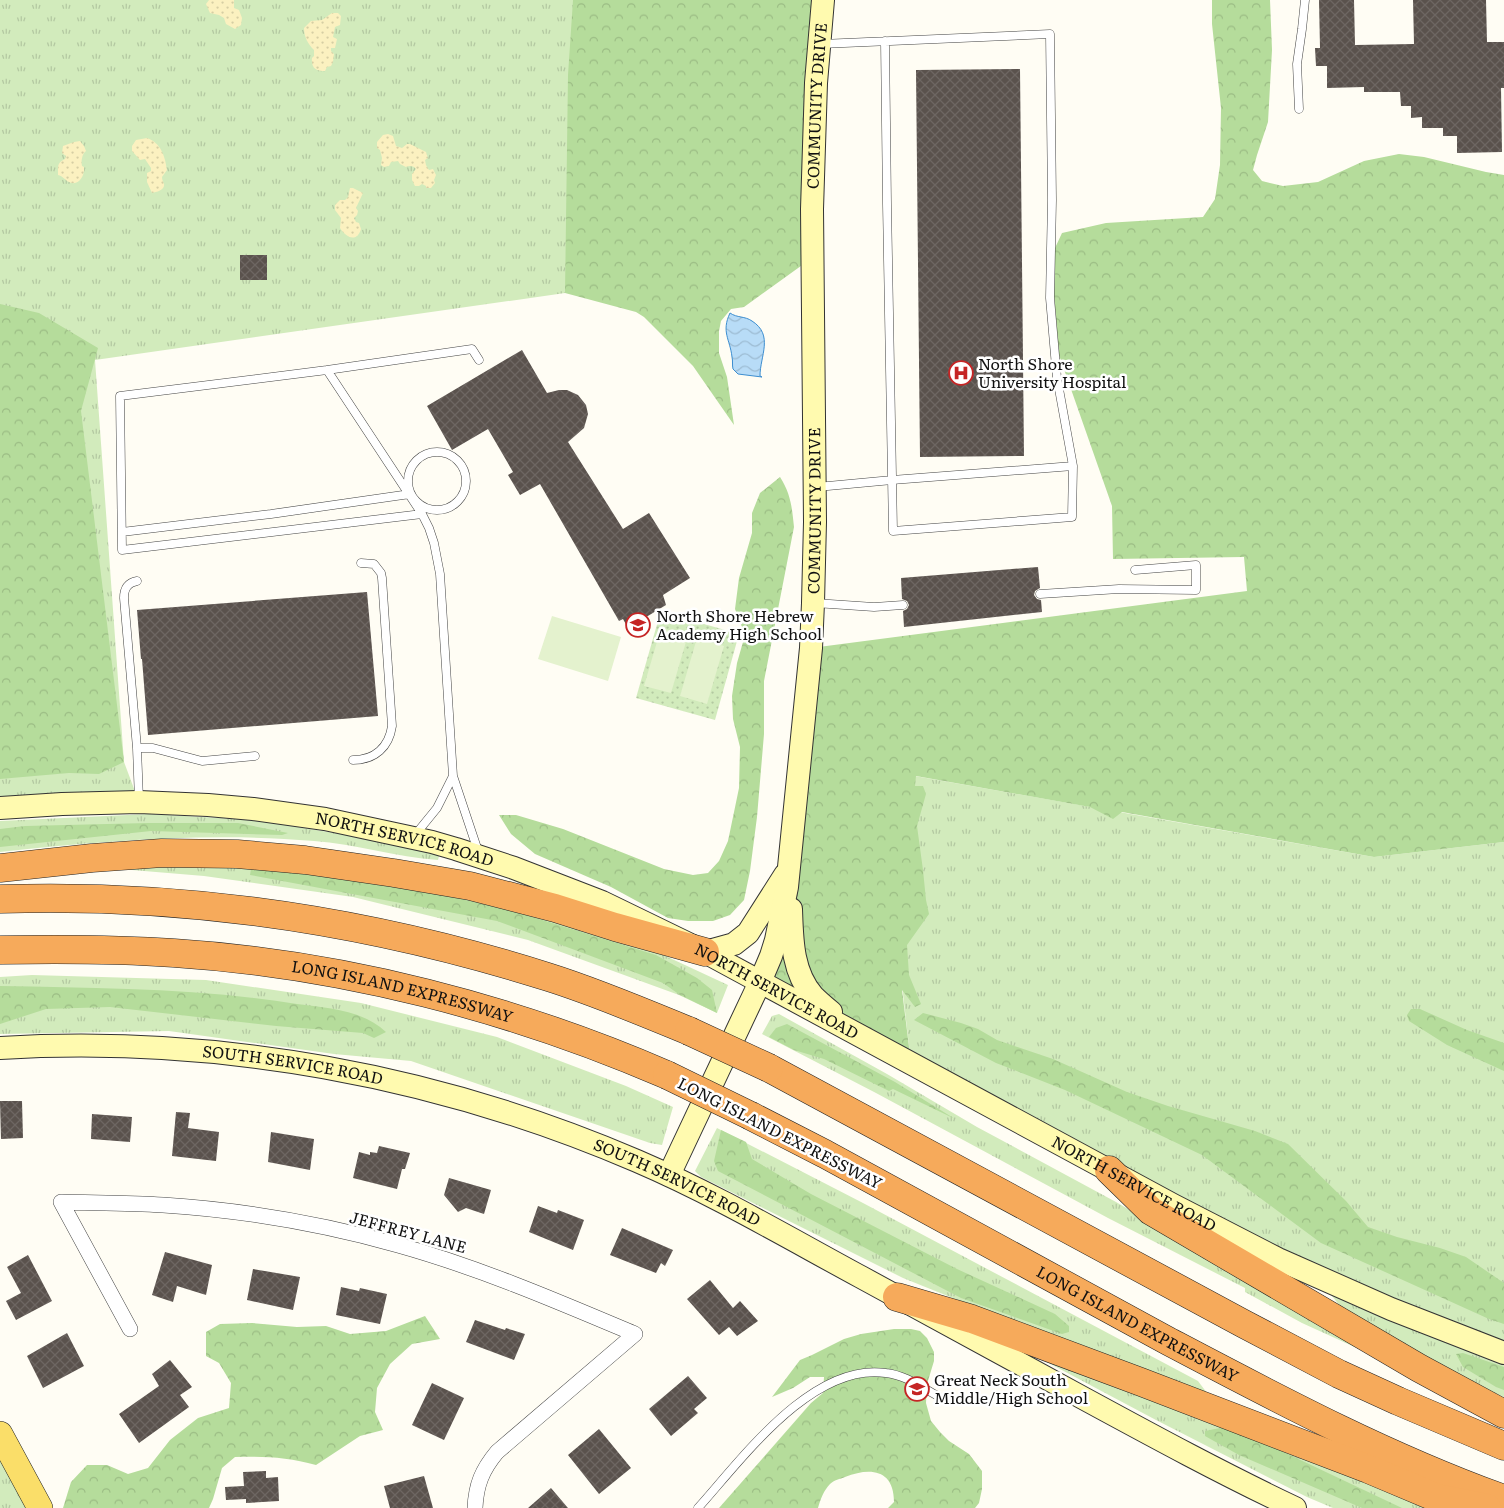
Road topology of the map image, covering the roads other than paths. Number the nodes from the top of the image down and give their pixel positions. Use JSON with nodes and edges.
{"nodes":[{"id":1,"x":823,"y":0,"type":"edge"},
{"id":2,"x":1304,"y":0,"type":"edge"},
{"id":3,"x":885,"y":41,"type":"junction"},
{"id":4,"x":819,"y":44,"type":"junction"},
{"id":5,"x":1299,"y":110,"type":"dead end"},
{"id":6,"x":479,"y":360,"type":"dead end"},
{"id":7,"x":327,"y":370,"type":"junction"},
{"id":8,"x":1073,"y":466,"type":"junction"},
{"id":9,"x":892,"y":480,"type":"junction"},
{"id":10,"x":815,"y":488,"type":"junction"},
{"id":11,"x":410,"y":494,"type":"junction"},
{"id":12,"x":422,"y":514,"type":"junction"},
{"id":13,"x":122,"y":532,"type":"junction"},
{"id":14,"x":362,"y":563,"type":"dead end"},
{"id":15,"x":1135,"y":570,"type":"dead end"},
{"id":16,"x":137,"y":581,"type":"dead end"},
{"id":17,"x":1040,"y":594,"type":"dead end"},
{"id":18,"x":814,"y":603,"type":"junction"},
{"id":19,"x":902,"y":605,"type":"dead end"},
{"id":20,"x":137,"y":748,"type":"junction"},
{"id":21,"x":255,"y":756,"type":"dead end"},
{"id":22,"x":353,"y":760,"type":"dead end"},
{"id":23,"x":453,"y":776,"type":"junction"},
{"id":24,"x":139,"y":802,"type":"junction"},
{"id":25,"x":0,"y":808,"type":"edge"},
{"id":26,"x":412,"y":838,"type":"junction"},
{"id":27,"x":480,"y":856,"type":"junction"},
{"id":28,"x":0,"y":868,"type":"edge"},
{"id":29,"x":789,"y":868,"type":"junction"},
{"id":30,"x":0,"y":899,"type":"edge"},
{"id":31,"x":0,"y":950,"type":"edge"},
{"id":32,"x":705,"y":952,"type":"junction"},
{"id":33,"x":760,"y":982,"type":"junction"},
{"id":34,"x":849,"y":1030,"type":"junction"},
{"id":35,"x":0,"y":1048,"type":"edge"},
{"id":36,"x":1109,"y":1170,"type":"junction"},
{"id":37,"x":669,"y":1175,"type":"junction"},
{"id":38,"x":897,"y":1297,"type":"junction"},
{"id":39,"x":130,"y":1329,"type":"dead end"},
{"id":40,"x":1504,"y":1353,"type":"edge"},
{"id":41,"x":938,"y":1396,"type":"dead end"},
{"id":42,"x":1504,"y":1414,"type":"edge"},
{"id":43,"x":0,"y":1434,"type":"edge"},
{"id":44,"x":1504,"y":1446,"type":"edge"},
{"id":45,"x":1504,"y":1499,"type":"edge"},
{"id":46,"x":1283,"y":1506,"type":"edge"},
{"id":47,"x":40,"y":1508,"type":"edge"},
{"id":48,"x":475,"y":1508,"type":"edge"},
{"id":49,"x":698,"y":1508,"type":"edge"},
{"id":50,"x":1487,"y":1508,"type":"edge"}],
"edges":[{"from":1,"to":4,"type":"main road","name":"COMMUNITY DRIVE"},
{"from":2,"to":5,"type":"lane"},
{"from":3,"to":4,"type":"lane"},
{"from":3,"to":8,"type":"lane"},
{"from":3,"to":9,"type":"lane"},
{"from":4,"to":10,"type":"main road","name":"COMMUNITY DRIVE"},
{"from":6,"to":7,"type":"lane"},
{"from":7,"to":11,"type":"lane"},
{"from":7,"to":13,"type":"lane"},
{"from":8,"to":9,"type":"lane"},
{"from":8,"to":9,"type":"lane"},
{"from":9,"to":10,"type":"lane"},
{"from":10,"to":18,"type":"main road","name":"COMMUNITY DRIVE"},
{"from":11,"to":11,"type":"lane"},
{"from":11,"to":12,"type":"lane"},
{"from":11,"to":13,"type":"lane"},
{"from":12,"to":13,"type":"lane"},
{"from":12,"to":23,"type":"lane"},
{"from":14,"to":22,"type":"lane"},
{"from":15,"to":17,"type":"lane"},
{"from":16,"to":20,"type":"lane"},
{"from":18,"to":19,"type":"lane"},
{"from":18,"to":29,"type":"main road","name":"COMMUNITY DRIVE"},
{"from":20,"to":21,"type":"lane"},
{"from":20,"to":24,"type":"lane"},
{"from":23,"to":26,"type":"lane"},
{"from":23,"to":27,"type":"lane"},
{"from":24,"to":25,"type":"main road","name":"NORTH SERVICE ROAD"},
{"from":24,"to":26,"type":"main road","name":"NORTH SERVICE ROAD"},
{"from":26,"to":27,"type":"main road","name":"NORTH SERVICE ROAD"},
{"from":27,"to":32,"type":"main road","name":"NORTH SERVICE ROAD"},
{"from":28,"to":32,"type":"highway"},
{"from":29,"to":32,"type":"main road"},
{"from":29,"to":33,"type":"main road","name":"COMMUNITY DRIVE"},
{"from":29,"to":34,"type":"main road"},
{"from":30,"to":44,"type":"highway","bridge":true},
{"from":31,"to":45,"type":"highway","name":"LONG ISLAND EXPRESSWAY","bridge":true},
{"from":32,"to":33,"type":"main road","name":"NORTH SERVICE ROAD"},
{"from":33,"to":34,"type":"main road","name":"NORTH SERVICE ROAD"},
{"from":33,"to":37,"type":"main road","name":"COMMUNITY DRIVE"},
{"from":34,"to":36,"type":"main road","name":"NORTH SERVICE ROAD"},
{"from":35,"to":37,"type":"main road","name":"SOUTH SERVICE ROAD"},
{"from":36,"to":40,"type":"main road","name":"NORTH SERVICE ROAD"},
{"from":36,"to":42,"type":"highway"},
{"from":37,"to":38,"type":"main road","name":"SOUTH SERVICE ROAD"},
{"from":38,"to":46,"type":"main road","name":"SOUTH SERVICE ROAD"},
{"from":38,"to":50,"type":"highway"},
{"from":39,"to":48,"type":"street","name":"JEFFREY LANE"},
{"from":41,"to":49,"type":"lane"},
{"from":43,"to":47,"type":"main road"}]}
